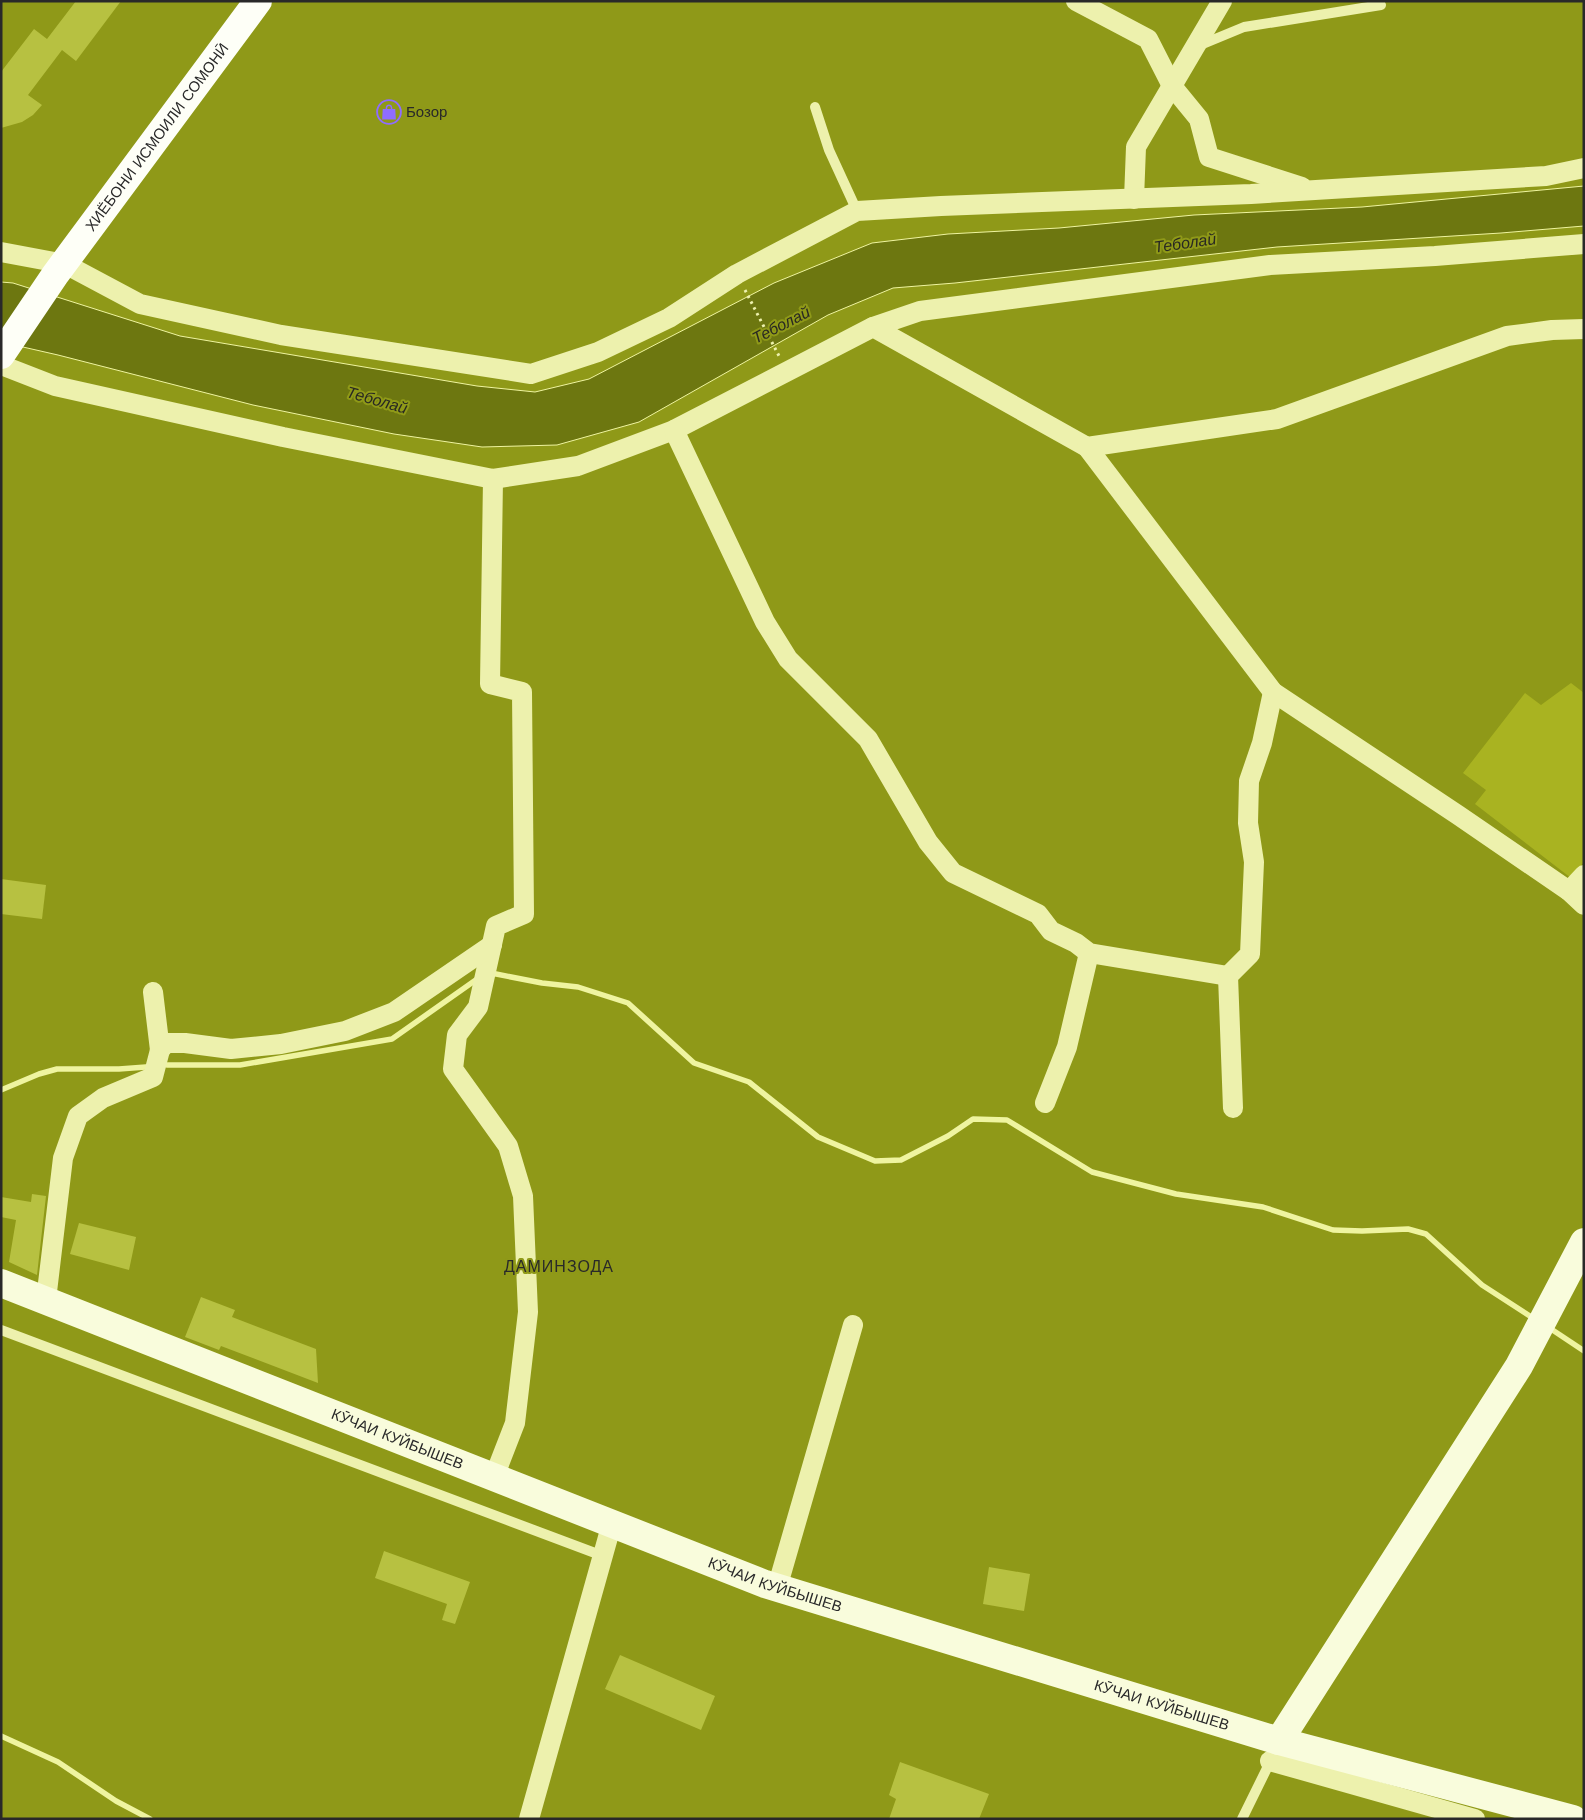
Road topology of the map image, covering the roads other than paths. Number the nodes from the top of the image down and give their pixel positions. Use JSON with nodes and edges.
{"nodes":[{"id":1,"x":258,"y":1,"type":"edge"},
{"id":2,"x":1076,"y":1,"type":"edge"},
{"id":3,"x":1222,"y":1,"type":"edge"},
{"id":4,"x":1381,"y":5,"type":"dead end"},
{"id":5,"x":1195,"y":47,"type":"junction"},
{"id":6,"x":1172,"y":86,"type":"junction"},
{"id":7,"x":815,"y":106,"type":"dead end"},
{"id":8,"x":1584,"y":168,"type":"edge"},
{"id":9,"x":1313,"y":190,"type":"junction"},
{"id":10,"x":1134,"y":199,"type":"junction"},
{"id":11,"x":857,"y":212,"type":"junction"},
{"id":12,"x":1584,"y":244,"type":"edge"},
{"id":13,"x":1,"y":252,"type":"edge"},
{"id":14,"x":60,"y":269,"type":"junction"},
{"id":15,"x":873,"y":327,"type":"junction"},
{"id":16,"x":1584,"y":329,"type":"edge"},
{"id":17,"x":1,"y":355,"type":"edge"},
{"id":18,"x":1,"y":365,"type":"edge"},
{"id":19,"x":674,"y":430,"type":"junction"},
{"id":20,"x":1087,"y":448,"type":"junction"},
{"id":21,"x":493,"y":479,"type":"junction"},
{"id":22,"x":1273,"y":692,"type":"junction"},
{"id":23,"x":1584,"y":875,"type":"edge"},
{"id":24,"x":1569,"y":891,"type":"junction"},
{"id":25,"x":1584,"y":905,"type":"edge"},
{"id":26,"x":1089,"y":953,"type":"junction"},
{"id":27,"x":490,"y":954,"type":"junction"},
{"id":28,"x":1228,"y":976,"type":"junction"},
{"id":29,"x":154,"y":992,"type":"dead end"},
{"id":30,"x":160,"y":1050,"type":"junction"},
{"id":31,"x":1045,"y":1103,"type":"dead end"},
{"id":32,"x":1233,"y":1108,"type":"dead end"},
{"id":33,"x":1584,"y":1242,"type":"edge"},
{"id":34,"x":1,"y":1283,"type":"edge"},
{"id":35,"x":46,"y":1300,"type":"junction"},
{"id":36,"x":853,"y":1325,"type":"dead end"},
{"id":37,"x":1,"y":1330,"type":"edge"},
{"id":38,"x":494,"y":1477,"type":"junction"},
{"id":39,"x":612,"y":1523,"type":"junction"},
{"id":40,"x":603,"y":1556,"type":"junction"},
{"id":41,"x":777,"y":1588,"type":"junction"},
{"id":42,"x":1275,"y":1751,"type":"junction"},
{"id":43,"x":529,"y":1819,"type":"edge"},
{"id":44,"x":1242,"y":1819,"type":"edge"},
{"id":45,"x":1475,"y":1819,"type":"edge"},
{"id":46,"x":1573,"y":1819,"type":"edge"}],
"edges":[{"from":1,"to":14,"type":"main road","name":"ХИЁБОНИ ИСМОИЛИ СОМОНӢ"},
{"from":2,"to":6,"type":"street"},
{"from":3,"to":5,"type":"street"},
{"from":4,"to":5,"type":"lane"},
{"from":5,"to":6,"type":"street"},
{"from":6,"to":9,"type":"street"},
{"from":6,"to":10,"type":"street"},
{"from":7,"to":11,"type":"lane"},
{"from":8,"to":9,"type":"street"},
{"from":9,"to":10,"type":"street"},
{"from":10,"to":11,"type":"street"},
{"from":11,"to":14,"type":"street"},
{"from":12,"to":15,"type":"street"},
{"from":13,"to":14,"type":"street"},
{"from":14,"to":17,"type":"main road","name":"ХИЁБОНИ ИСМОИЛИ СОМОНӢ"},
{"from":15,"to":19,"type":"street"},
{"from":15,"to":20,"type":"street"},
{"from":16,"to":20,"type":"street"},
{"from":18,"to":21,"type":"street"},
{"from":19,"to":21,"type":"street"},
{"from":19,"to":26,"type":"street"},
{"from":20,"to":22,"type":"street"},
{"from":21,"to":27,"type":"street"},
{"from":22,"to":24,"type":"street"},
{"from":22,"to":28,"type":"street"},
{"from":23,"to":24,"type":"street"},
{"from":24,"to":25,"type":"street"},
{"from":26,"to":28,"type":"street"},
{"from":26,"to":31,"type":"street"},
{"from":27,"to":30,"type":"street"},
{"from":27,"to":38,"type":"street"},
{"from":28,"to":32,"type":"street"},
{"from":29,"to":30,"type":"street"},
{"from":30,"to":35,"type":"street"},
{"from":33,"to":42,"type":"main road"},
{"from":34,"to":35,"type":"main road","name":"КӮЧАИ КУЙБЫШЕВ"},
{"from":35,"to":38,"type":"main road","name":"КӮЧАИ КУЙБЫШЕВ"},
{"from":36,"to":41,"type":"street"},
{"from":37,"to":40,"type":"lane"},
{"from":38,"to":39,"type":"main road","name":"КӮЧАИ КУЙБЫШЕВ"},
{"from":39,"to":40,"type":"street"},
{"from":39,"to":41,"type":"main road","name":"КӮЧАИ КУЙБЫШЕВ"},
{"from":40,"to":43,"type":"street"},
{"from":41,"to":42,"type":"main road","name":"КӮЧАИ КУЙБЫШЕВ"},
{"from":42,"to":44,"type":"lane"},
{"from":42,"to":45,"type":"street"},
{"from":42,"to":46,"type":"main road","name":"КӮЧАИ КУЙБЫШЕВ"}]}
